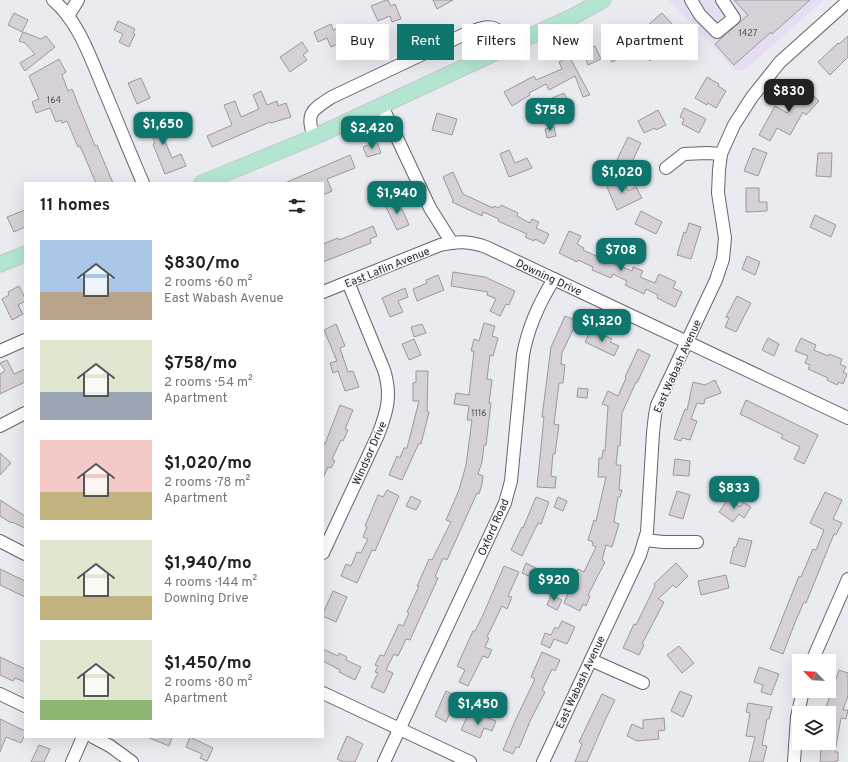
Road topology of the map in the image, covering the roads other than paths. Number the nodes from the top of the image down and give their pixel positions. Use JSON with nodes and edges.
{"nodes":[{"id":1,"x":53,"y":0,"type":"edge"},
{"id":2,"x":78,"y":0,"type":"edge"},
{"id":3,"x":691,"y":0,"type":"edge"},
{"id":4,"x":722,"y":0,"type":"edge"},
{"id":5,"x":601,"y":1,"type":"edge"},
{"id":6,"x":848,"y":1,"type":"edge"},
{"id":7,"x":68,"y":16,"type":"junction"},
{"id":8,"x":462,"y":35,"type":"edge"},
{"id":9,"x":530,"y":36,"type":"edge"},
{"id":10,"x":479,"y":60,"type":"edge"},
{"id":11,"x":382,"y":106,"type":"junction"},
{"id":12,"x":314,"y":137,"type":"junction"},
{"id":13,"x":721,"y":154,"type":"junction"},
{"id":14,"x":666,"y":168,"type":"dead end"},
{"id":15,"x":143,"y":182,"type":"edge"},
{"id":16,"x":204,"y":182,"type":"edge"},
{"id":17,"x":452,"y":243,"type":"junction"},
{"id":18,"x":24,"y":254,"type":"edge"},
{"id":19,"x":0,"y":264,"type":"edge"},
{"id":20,"x":554,"y":279,"type":"junction"},
{"id":21,"x":348,"y":282,"type":"junction"},
{"id":22,"x":324,"y":292,"type":"edge"},
{"id":23,"x":24,"y":340,"type":"edge"},
{"id":24,"x":687,"y":342,"type":"junction"},
{"id":25,"x":0,"y":351,"type":"edge"},
{"id":26,"x":24,"y":414,"type":"edge"},
{"id":27,"x":848,"y":418,"type":"edge"},
{"id":28,"x":0,"y":426,"type":"edge"},
{"id":29,"x":645,"y":540,"type":"junction"},
{"id":30,"x":0,"y":541,"type":"edge"},
{"id":31,"x":697,"y":542,"type":"dead end"},
{"id":32,"x":324,"y":551,"type":"edge"},
{"id":33,"x":24,"y":553,"type":"edge"},
{"id":34,"x":848,"y":578,"type":"edge"},
{"id":35,"x":815,"y":654,"type":"edge"},
{"id":36,"x":591,"y":660,"type":"junction"},
{"id":37,"x":643,"y":683,"type":"dead end"},
{"id":38,"x":324,"y":693,"type":"edge"},
{"id":39,"x":0,"y":694,"type":"edge"},
{"id":40,"x":801,"y":698,"type":"edge"},
{"id":41,"x":24,"y":706,"type":"edge"},
{"id":42,"x":399,"y":729,"type":"junction"},
{"id":43,"x":83,"y":738,"type":"edge"},
{"id":44,"x":95,"y":738,"type":"edge"},
{"id":45,"x":72,"y":762,"type":"edge"},
{"id":46,"x":132,"y":762,"type":"edge"},
{"id":47,"x":384,"y":762,"type":"edge"},
{"id":48,"x":470,"y":762,"type":"edge"},
{"id":49,"x":543,"y":762,"type":"edge"},
{"id":50,"x":794,"y":762,"type":"edge"}],
"edges":[{"from":1,"to":7,"type":"street"},
{"from":2,"to":7,"type":"street"},
{"from":3,"to":4,"type":"street"},
{"from":5,"to":9,"type":"main road"},
{"from":6,"to":13,"type":"street","name":"East Wabash Avenue"},
{"from":7,"to":15,"type":"street"},
{"from":8,"to":12,"type":"street"},
{"from":10,"to":11,"type":"main road"},
{"from":11,"to":12,"type":"main road"},
{"from":11,"to":17,"type":"street"},
{"from":12,"to":16,"type":"main road"},
{"from":13,"to":14,"type":"street"},
{"from":13,"to":24,"type":"street","name":"East Wabash Avenue"},
{"from":17,"to":20,"type":"street","name":"Downing Drive"},
{"from":17,"to":21,"type":"street","name":"East Laflin Avenue"},
{"from":18,"to":19,"type":"main road"},
{"from":20,"to":24,"type":"street","name":"Downing Drive"},
{"from":20,"to":42,"type":"street","name":"Oxford Road"},
{"from":21,"to":22,"type":"street","name":"East Laflin Avenue"},
{"from":21,"to":32,"type":"street","name":"Windsor Drive"},
{"from":23,"to":25,"type":"street"},
{"from":24,"to":27,"type":"street","name":"Downing Drive"},
{"from":24,"to":29,"type":"street","name":"East Wabash Avenue"},
{"from":26,"to":28,"type":"street"},
{"from":29,"to":31,"type":"street"},
{"from":29,"to":36,"type":"street","name":"East Wabash Avenue"},
{"from":30,"to":33,"type":"street"},
{"from":34,"to":35,"type":"street"},
{"from":36,"to":37,"type":"street"},
{"from":36,"to":49,"type":"street","name":"East Wabash Avenue"},
{"from":38,"to":42,"type":"street"},
{"from":39,"to":41,"type":"street"},
{"from":40,"to":50,"type":"street"},
{"from":42,"to":47,"type":"street","name":"Oxford Road"},
{"from":42,"to":48,"type":"street"},
{"from":43,"to":45,"type":"street"},
{"from":44,"to":46,"type":"street"}]}
